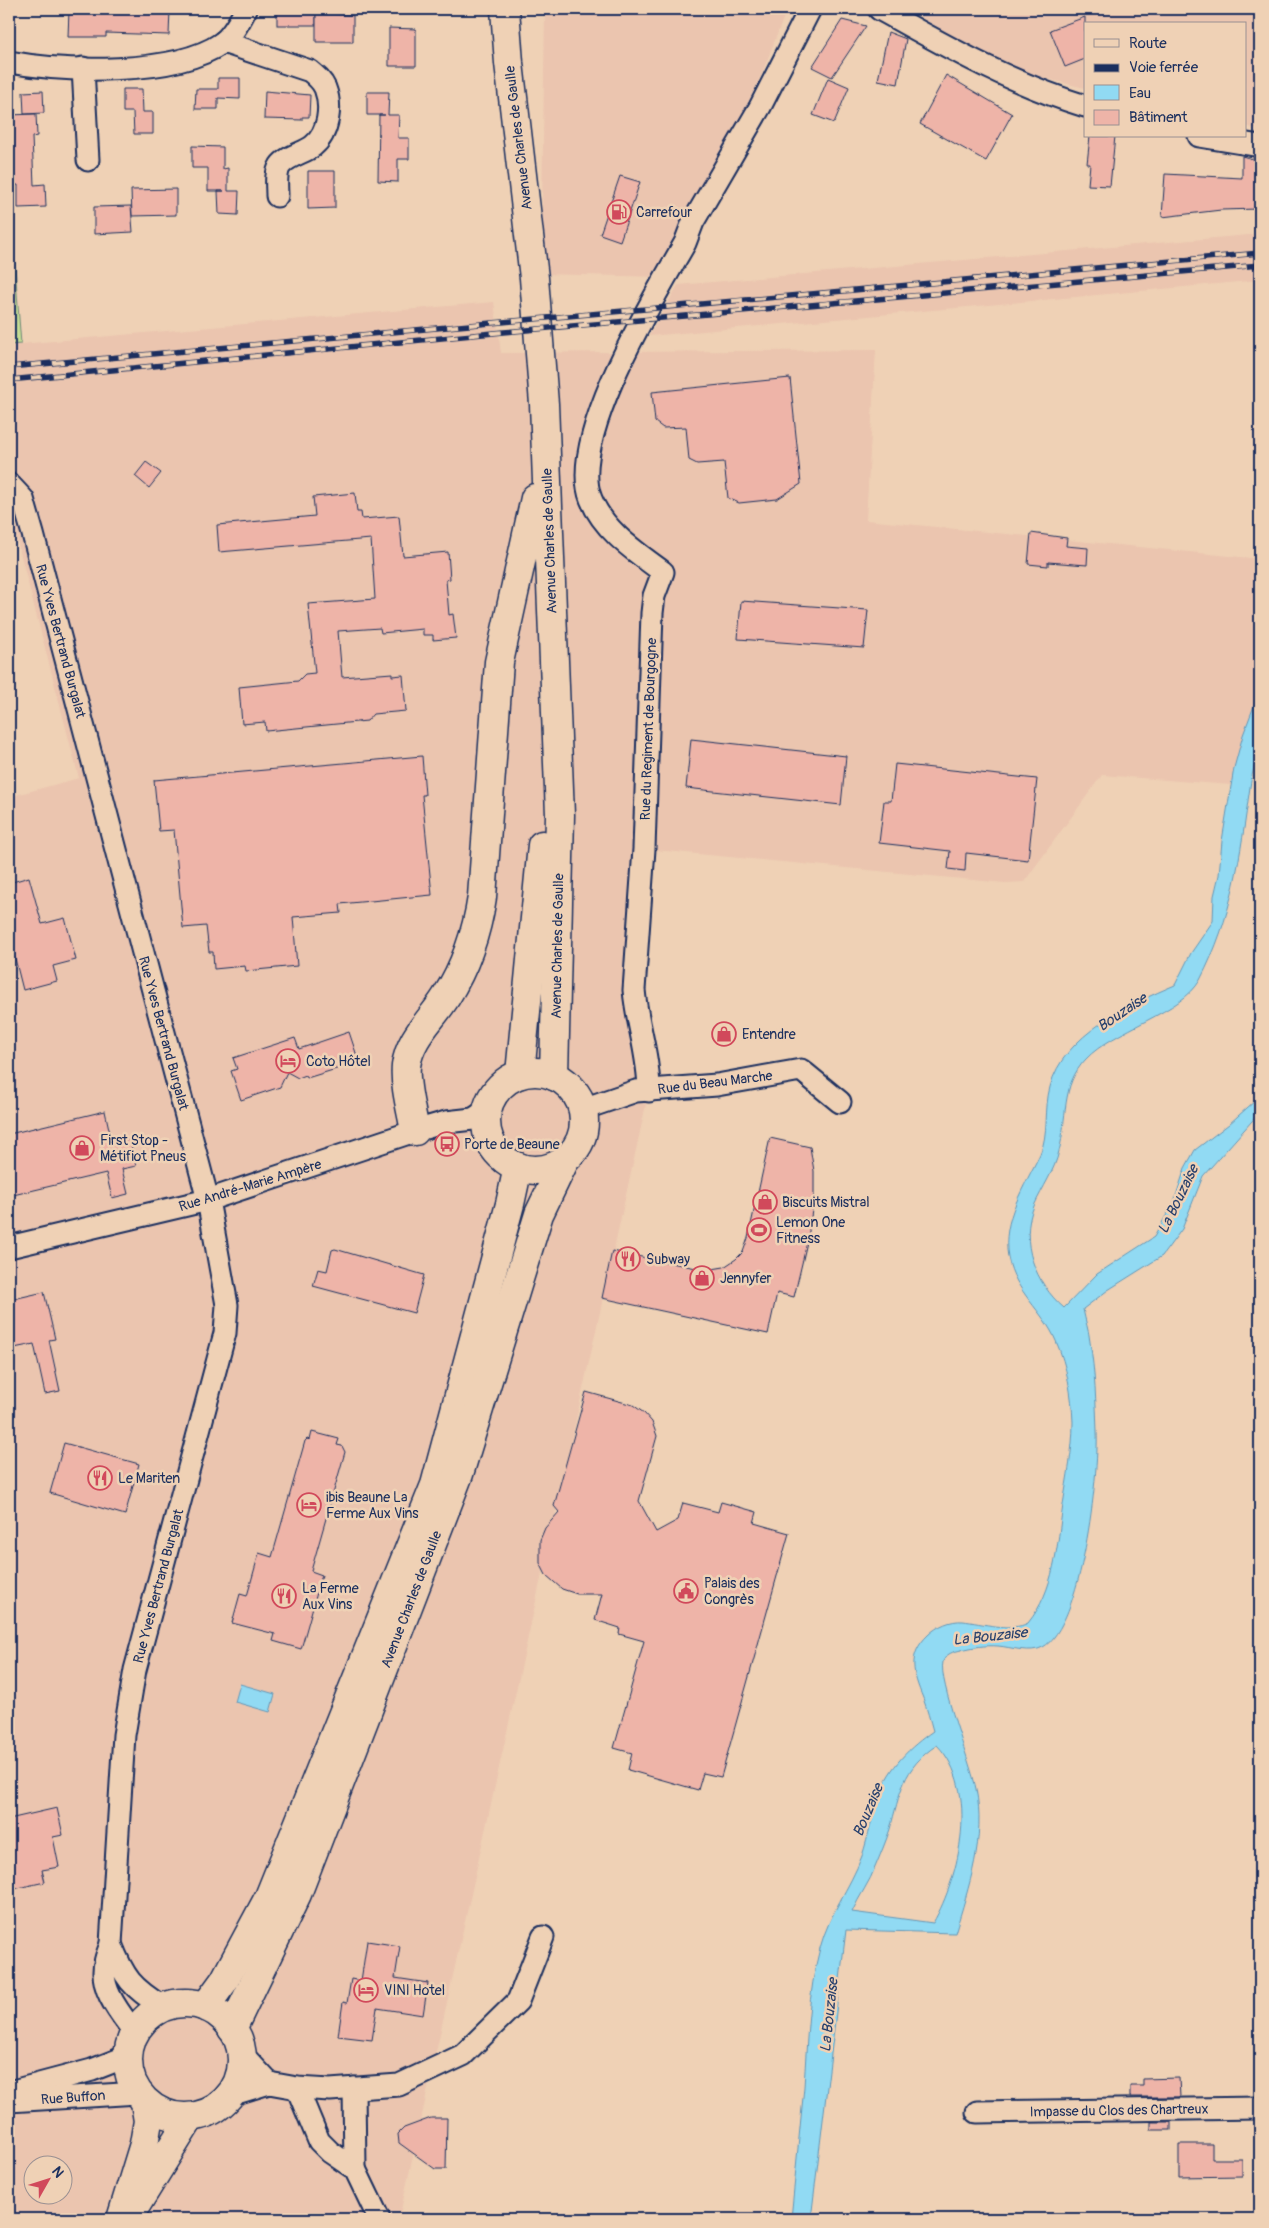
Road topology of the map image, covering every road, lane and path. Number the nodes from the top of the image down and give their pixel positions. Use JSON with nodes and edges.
{"nodes":[{"id":1,"x":246,"y":9,"type":"edge"},
{"id":2,"x":489,"y":9,"type":"edge"},
{"id":3,"x":505,"y":9,"type":"edge"},
{"id":4,"x":810,"y":9,"type":"edge"},
{"id":5,"x":880,"y":9,"type":"edge"},
{"id":6,"x":223,"y":42,"type":"junction"},
{"id":7,"x":9,"y":62,"type":"edge"},
{"id":8,"x":83,"y":68,"type":"junction"},
{"id":9,"x":1084,"y":106,"type":"edge"},
{"id":10,"x":1211,"y":138,"type":"edge"},
{"id":11,"x":1260,"y":146,"type":"edge"},
{"id":12,"x":88,"y":160,"type":"dead end"},
{"id":13,"x":277,"y":196,"type":"dead end"},
{"id":14,"x":9,"y":484,"type":"edge"},
{"id":15,"x":535,"y":498,"type":"junction"},
{"id":16,"x":520,"y":1074,"type":"junction"},
{"id":17,"x":554,"y":1076,"type":"junction"},
{"id":18,"x":649,"y":1091,"type":"junction"},
{"id":19,"x":840,"y":1102,"type":"dead end"},
{"id":20,"x":582,"y":1109,"type":"junction"},
{"id":21,"x":487,"y":1110,"type":"junction"},
{"id":22,"x":415,"y":1131,"type":"junction"},
{"id":23,"x":565,"y":1160,"type":"junction"},
{"id":24,"x":518,"y":1167,"type":"junction"},
{"id":25,"x":208,"y":1200,"type":"junction"},
{"id":26,"x":9,"y":1247,"type":"edge"},
{"id":27,"x":543,"y":1937,"type":"dead end"},
{"id":28,"x":111,"y":1944,"type":"junction"},
{"id":29,"x":163,"y":2007,"type":"junction"},
{"id":30,"x":206,"y":2007,"type":"junction"},
{"id":31,"x":237,"y":2041,"type":"junction"},
{"id":32,"x":131,"y":2044,"type":"junction"},
{"id":33,"x":269,"y":2083,"type":"junction"},
{"id":34,"x":297,"y":2088,"type":"junction"},
{"id":35,"x":354,"y":2088,"type":"junction"},
{"id":36,"x":9,"y":2092,"type":"edge"},
{"id":37,"x":230,"y":2095,"type":"junction"},
{"id":38,"x":141,"y":2098,"type":"junction"},
{"id":39,"x":9,"y":2101,"type":"edge"},
{"id":40,"x":1260,"y":2108,"type":"edge"},
{"id":41,"x":977,"y":2112,"type":"dead end"},
{"id":42,"x":190,"y":2118,"type":"junction"},
{"id":43,"x":356,"y":2170,"type":"junction"},
{"id":44,"x":121,"y":2219,"type":"edge"},
{"id":45,"x":127,"y":2219,"type":"edge"},
{"id":46,"x":379,"y":2219,"type":"edge"}],
"edges":[{"from":1,"to":6,"type":"street"},
{"from":2,"to":15,"type":"main road","name":"Avenue Charles de Gaulle"},
{"from":3,"to":17,"type":"main road","name":"Avenue Charles de Gaulle"},
{"from":4,"to":18,"type":"street","name":"Rue du Regiment de Bourgogne"},
{"from":5,"to":9,"type":"street"},
{"from":6,"to":8,"type":"street"},
{"from":6,"to":13,"type":"street"},
{"from":7,"to":8,"type":"street"},
{"from":8,"to":12,"type":"street"},
{"from":10,"to":11,"type":"street"},
{"from":14,"to":25,"type":"street","name":"Rue Yves Bertrand Burgalat"},
{"from":15,"to":16,"type":"main road","name":"Avenue Charles de Gaulle"},
{"from":15,"to":22,"type":"main road"},
{"from":16,"to":17,"type":"main road"},
{"from":16,"to":21,"type":"main road"},
{"from":17,"to":20,"type":"main road","name":"Avenue Charles de Gaulle"},
{"from":18,"to":19,"type":"street","name":"Rue du Beau Marche"},
{"from":18,"to":20,"type":"street","name":"Rue du Beau Marche"},
{"from":20,"to":23,"type":"main road","name":"Avenue Charles de Gaulle"},
{"from":21,"to":22,"type":"street","name":"Rue André-Marie Ampère"},
{"from":21,"to":24,"type":"main road"},
{"from":22,"to":25,"type":"street","name":"Rue André-Marie Ampère"},
{"from":23,"to":24,"type":"main road"},
{"from":23,"to":31,"type":"main road","name":"Avenue Charles de Gaulle"},
{"from":24,"to":30,"type":"main road","name":"Avenue Charles de Gaulle"},
{"from":25,"to":26,"type":"street","name":"Rue André-Marie Ampère"},
{"from":25,"to":28,"type":"street","name":"Rue Yves Bertrand Burgalat"},
{"from":27,"to":35,"type":"street"},
{"from":28,"to":29,"type":"street","name":"Rue Yves Bertrand Burgalat"},
{"from":28,"to":32,"type":"street","name":"Rue Yves Bertrand Burgalat"},
{"from":29,"to":30,"type":"main road"},
{"from":29,"to":32,"type":"main road"},
{"from":30,"to":31,"type":"main road"},
{"from":31,"to":33,"type":"street"},
{"from":31,"to":37,"type":"main road","name":"Avenue Charles de Gaulle"},
{"from":32,"to":36,"type":"street","name":"Rue Buffon"},
{"from":32,"to":38,"type":"main road"},
{"from":33,"to":34,"type":"street"},
{"from":33,"to":37,"type":"street"},
{"from":34,"to":35,"type":"street"},
{"from":34,"to":43,"type":"street"},
{"from":35,"to":43,"type":"street"},
{"from":37,"to":42,"type":"main road","name":"Avenue Charles de Gaulle"},
{"from":38,"to":39,"type":"street","name":"Rue Buffon"},
{"from":38,"to":42,"type":"main road"},
{"from":38,"to":44,"type":"main road"},
{"from":40,"to":41,"type":"street","name":"Impasse du Clos des Chartreux"},
{"from":42,"to":45,"type":"main road"},
{"from":43,"to":46,"type":"street"}]}
